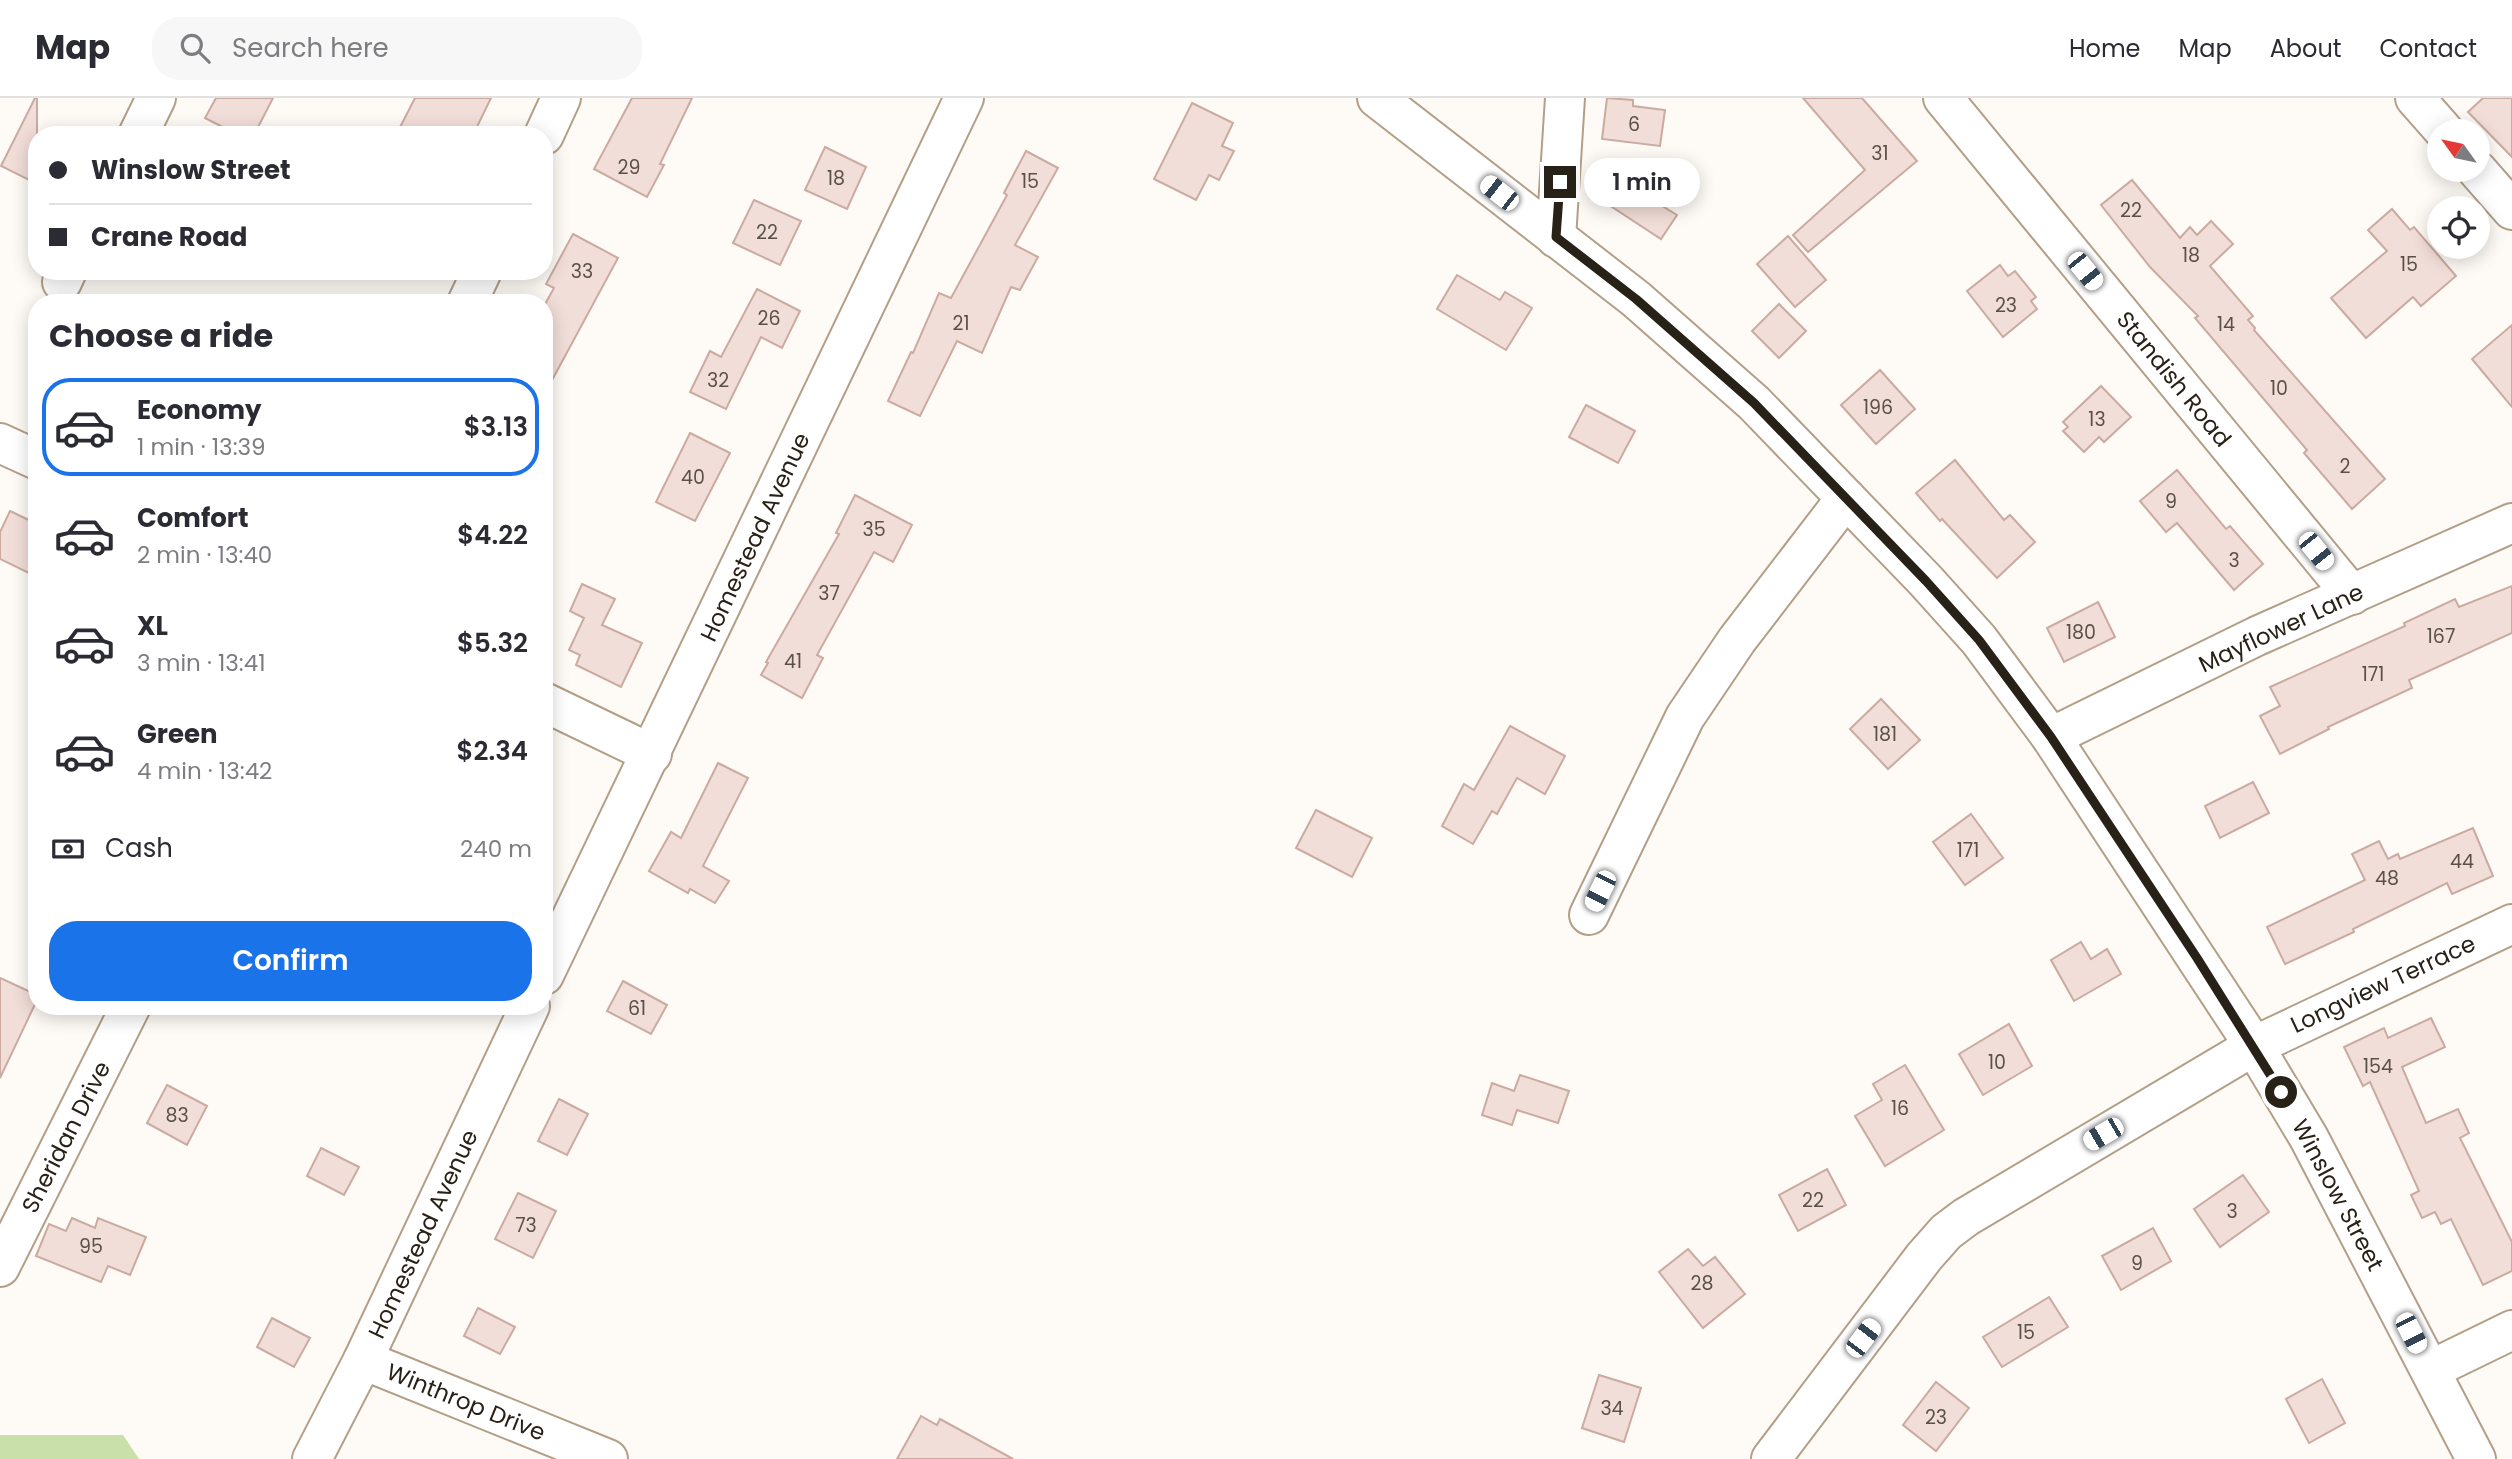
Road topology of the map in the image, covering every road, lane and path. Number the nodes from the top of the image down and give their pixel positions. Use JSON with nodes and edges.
{"nodes":[{"id":1,"x":561,"y":98,"type":"edge"},
{"id":2,"x":964,"y":98,"type":"edge"},
{"id":3,"x":1377,"y":98,"type":"edge"},
{"id":4,"x":1565,"y":98,"type":"edge"},
{"id":5,"x":1943,"y":98,"type":"edge"},
{"id":6,"x":2415,"y":98,"type":"edge"},
{"id":7,"x":2433,"y":119,"type":"edge"},
{"id":8,"x":548,"y":126,"type":"edge"},
{"id":9,"x":2488,"y":182,"type":"edge"},
{"id":10,"x":2512,"y":209,"type":"edge"},
{"id":11,"x":1556,"y":237,"type":"junction"},
{"id":12,"x":0,"y":443,"type":"edge"},
{"id":13,"x":28,"y":456,"type":"edge"},
{"id":14,"x":1846,"y":498,"type":"junction"},
{"id":15,"x":2512,"y":523,"type":"edge"},
{"id":16,"x":2352,"y":595,"type":"junction"},
{"id":17,"x":553,"y":706,"type":"edge"},
{"id":18,"x":2051,"y":737,"type":"junction"},
{"id":19,"x":652,"y":754,"type":"junction"},
{"id":20,"x":1589,"y":915,"type":"dead end"},
{"id":21,"x":2512,"y":924,"type":"edge"},
{"id":22,"x":553,"y":957,"type":"edge"},
{"id":23,"x":126,"y":1015,"type":"edge"},
{"id":24,"x":526,"y":1015,"type":"edge"},
{"id":25,"x":2254,"y":1046,"type":"junction"},
{"id":26,"x":0,"y":1267,"type":"edge"},
{"id":27,"x":2512,"y":1330,"type":"edge"},
{"id":28,"x":363,"y":1360,"type":"junction"},
{"id":29,"x":2430,"y":1370,"type":"junction"},
{"id":30,"x":312,"y":1459,"type":"edge"},
{"id":31,"x":608,"y":1459,"type":"edge"},
{"id":32,"x":1771,"y":1459,"type":"edge"},
{"id":33,"x":2476,"y":1459,"type":"edge"}],
"edges":[{"from":1,"to":8,"type":"street"},
{"from":2,"to":19,"type":"street","name":"Homestead Avenue"},
{"from":3,"to":11,"type":"street","name":"Winslow Street"},
{"from":4,"to":11,"type":"street"},
{"from":5,"to":16,"type":"street","name":"Standish Road"},
{"from":6,"to":7,"type":"street"},
{"from":9,"to":10,"type":"street"},
{"from":11,"to":14,"type":"street","name":"Winslow Street"},
{"from":12,"to":13,"type":"street"},
{"from":14,"to":18,"type":"street","name":"Winslow Street"},
{"from":14,"to":20,"type":"street"},
{"from":15,"to":16,"type":"street","name":"Mayflower Lane"},
{"from":16,"to":18,"type":"street","name":"Mayflower Lane"},
{"from":17,"to":19,"type":"street"},
{"from":18,"to":25,"type":"street","name":"Winslow Street"},
{"from":19,"to":22,"type":"street","name":"Homestead Avenue"},
{"from":21,"to":25,"type":"street","name":"Longview Terrace"},
{"from":23,"to":26,"type":"street","name":"Sheridan Drive"},
{"from":24,"to":28,"type":"street","name":"Homestead Avenue"},
{"from":25,"to":29,"type":"street","name":"Winslow Street"},
{"from":25,"to":32,"type":"street","name":"Longview Terrace"},
{"from":27,"to":29,"type":"street"},
{"from":28,"to":30,"type":"street","name":"Homestead Avenue"},
{"from":28,"to":31,"type":"street","name":"Winthrop Drive"},
{"from":29,"to":33,"type":"street","name":"Winslow Street"}]}
